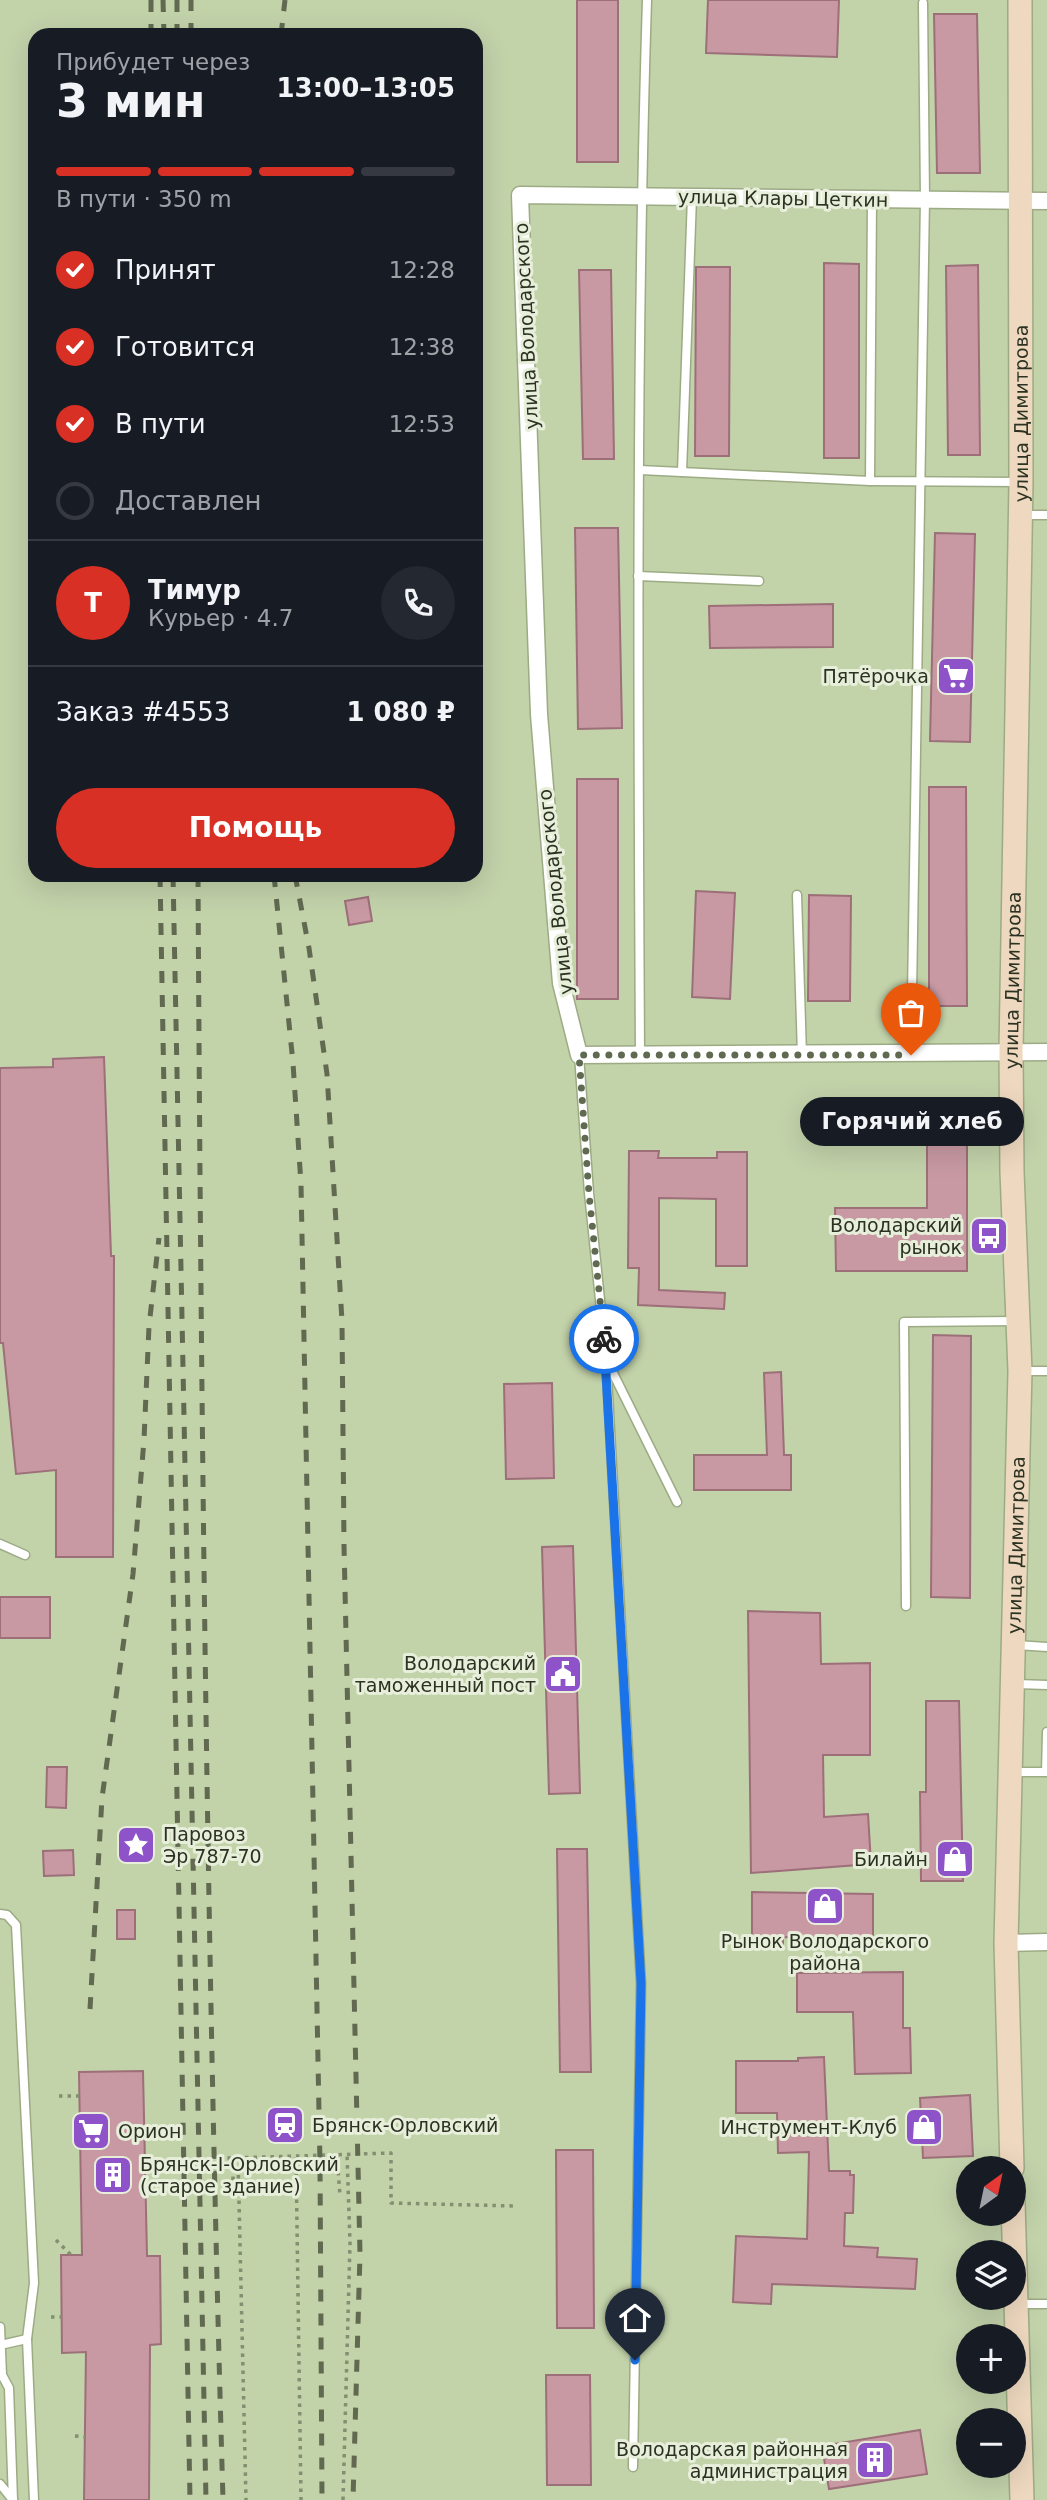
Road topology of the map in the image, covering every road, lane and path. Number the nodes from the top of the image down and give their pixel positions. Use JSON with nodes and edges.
{"nodes":[{"id":1,"x":647,"y":0,"type":"edge"},
{"id":2,"x":1020,"y":0,"type":"edge"},
{"id":3,"x":923,"y":3,"type":"dead end"},
{"id":4,"x":520,"y":195,"type":"joint"},
{"id":5,"x":641,"y":196,"type":"junction"},
{"id":6,"x":692,"y":197,"type":"junction"},
{"id":7,"x":873,"y":199,"type":"junction"},
{"id":8,"x":925,"y":200,"type":"junction"},
{"id":9,"x":1021,"y":200,"type":"junction"},
{"id":10,"x":1047,"y":201,"type":"edge"},
{"id":11,"x":640,"y":470,"type":"junction"},
{"id":12,"x":682,"y":472,"type":"junction"},
{"id":13,"x":870,"y":481,"type":"junction"},
{"id":14,"x":921,"y":482,"type":"junction"},
{"id":15,"x":1021,"y":482,"type":"junction"},
{"id":16,"x":1020,"y":515,"type":"junction"},
{"id":17,"x":1047,"y":515,"type":"edge"},
{"id":18,"x":638,"y":576,"type":"junction"},
{"id":19,"x":759,"y":581,"type":"dead end"},
{"id":20,"x":797,"y":895,"type":"dead end"},
{"id":21,"x":1011,"y":1051,"type":"junction"},
{"id":22,"x":1047,"y":1052,"type":"edge"},
{"id":23,"x":579,"y":1055,"type":"junction"},
{"id":24,"x":640,"y":1055,"type":"junction"},
{"id":25,"x":802,"y":1055,"type":"junction"},
{"id":26,"x":911,"y":1055,"type":"junction"},
{"id":27,"x":1020,"y":1321,"type":"junction"},
{"id":28,"x":606,"y":1357,"type":"junction"},
{"id":29,"x":1020,"y":1371,"type":"junction"},
{"id":30,"x":1047,"y":1371,"type":"edge"},
{"id":31,"x":677,"y":1502,"type":"dead end"},
{"id":32,"x":0,"y":1544,"type":"edge"},
{"id":33,"x":25,"y":1555,"type":"dead end"},
{"id":34,"x":906,"y":1606,"type":"dead end"},
{"id":35,"x":1013,"y":1645,"type":"junction"},
{"id":36,"x":1047,"y":1647,"type":"edge"},
{"id":37,"x":1012,"y":1683,"type":"junction"},
{"id":38,"x":1047,"y":1685,"type":"edge"},
{"id":39,"x":1047,"y":1732,"type":"edge"},
{"id":40,"x":1010,"y":1772,"type":"junction"},
{"id":41,"x":0,"y":1914,"type":"edge"},
{"id":42,"x":1047,"y":1942,"type":"edge"},
{"id":43,"x":1006,"y":1943,"type":"junction"},
{"id":44,"x":80,"y":2095,"type":"dead end"},
{"id":45,"x":59,"y":2096,"type":"dead end"},
{"id":46,"x":348,"y":2154,"type":"junction"},
{"id":47,"x":337,"y":2155,"type":"junction"},
{"id":48,"x":1012,"y":2156,"type":"edge"},
{"id":49,"x":296,"y":2157,"type":"junction"},
{"id":50,"x":219,"y":2158,"type":"dead end"},
{"id":51,"x":236,"y":2158,"type":"junction"},
{"id":52,"x":340,"y":2196,"type":"dead end"},
{"id":53,"x":233,"y":2197,"type":"dead end"},
{"id":54,"x":514,"y":2206,"type":"dead end"},
{"id":55,"x":56,"y":2241,"type":"dead end"},
{"id":56,"x":71,"y":2255,"type":"dead end"},
{"id":57,"x":1026,"y":2304,"type":"edge"},
{"id":58,"x":1047,"y":2304,"type":"edge"},
{"id":59,"x":1016,"y":2310,"type":"edge"},
{"id":60,"x":51,"y":2317,"type":"dead end"},
{"id":61,"x":62,"y":2318,"type":"dead end"},
{"id":62,"x":0,"y":2327,"type":"edge"},
{"id":63,"x":27,"y":2339,"type":"junction"},
{"id":64,"x":1,"y":2345,"type":"edge"},
{"id":65,"x":1,"y":2377,"type":"edge"},
{"id":66,"x":75,"y":2436,"type":"dead end"},
{"id":67,"x":85,"y":2437,"type":"dead end"},
{"id":68,"x":633,"y":2468,"type":"dead end"},
{"id":69,"x":0,"y":2483,"type":"edge"},
{"id":70,"x":13,"y":2500,"type":"edge"},
{"id":71,"x":34,"y":2500,"type":"edge"},
{"id":72,"x":246,"y":2500,"type":"edge"},
{"id":73,"x":302,"y":2500,"type":"edge"},
{"id":74,"x":343,"y":2500,"type":"edge"},
{"id":75,"x":1022,"y":2500,"type":"edge"}],
"edges":[{"from":1,"to":5,"type":"lane"},
{"from":2,"to":9,"type":"main road","name":"улица Димитрова"},
{"from":3,"to":8,"type":"lane"},
{"from":4,"to":5,"type":"street","name":"улица Клары Цеткин"},
{"from":4,"to":23,"type":"street","name":"улица Володарского"},
{"from":5,"to":6,"type":"street","name":"улица Клары Цеткин"},
{"from":5,"to":11,"type":"lane"},
{"from":6,"to":7,"type":"street","name":"улица Клары Цеткин"},
{"from":6,"to":12,"type":"lane"},
{"from":7,"to":8,"type":"street","name":"улица Клары Цеткин"},
{"from":7,"to":13,"type":"lane"},
{"from":8,"to":9,"type":"street","name":"улица Клары Цеткин"},
{"from":8,"to":14,"type":"lane"},
{"from":9,"to":10,"type":"street","name":"улица Клары Цеткин"},
{"from":9,"to":15,"type":"main road","name":"улица Димитрова"},
{"from":11,"to":12,"type":"lane"},
{"from":11,"to":18,"type":"lane"},
{"from":12,"to":13,"type":"lane"},
{"from":13,"to":14,"type":"lane"},
{"from":14,"to":15,"type":"lane"},
{"from":14,"to":26,"type":"lane"},
{"from":15,"to":16,"type":"main road","name":"улица Димитрова"},
{"from":16,"to":17,"type":"lane"},
{"from":16,"to":21,"type":"main road","name":"улица Димитрова"},
{"from":18,"to":19,"type":"lane"},
{"from":18,"to":24,"type":"lane"},
{"from":20,"to":25,"type":"lane"},
{"from":21,"to":22,"type":"street"},
{"from":21,"to":26,"type":"street"},
{"from":21,"to":27,"type":"main road","name":"улица Димитрова"},
{"from":23,"to":24,"type":"street"},
{"from":23,"to":28,"type":"lane","name":"улица Володарского"},
{"from":24,"to":25,"type":"street"},
{"from":25,"to":26,"type":"street"},
{"from":27,"to":29,"type":"main road","name":"улица Димитрова"},
{"from":27,"to":34,"type":"lane"},
{"from":28,"to":31,"type":"lane"},
{"from":28,"to":68,"type":"lane","name":"улица Володарского"},
{"from":29,"to":30,"type":"lane"},
{"from":29,"to":35,"type":"main road","name":"улица Димитрова"},
{"from":32,"to":33,"type":"lane"},
{"from":35,"to":36,"type":"lane"},
{"from":35,"to":37,"type":"main road","name":"улица Димитрова"},
{"from":37,"to":38,"type":"lane"},
{"from":37,"to":40,"type":"main road","name":"улица Димитрова"},
{"from":39,"to":40,"type":"lane"},
{"from":40,"to":43,"type":"main road","name":"улица Димитрова"},
{"from":41,"to":63,"type":"lane"},
{"from":42,"to":43,"type":"street"},
{"from":43,"to":48,"type":"main road","name":"улица Димитрова"},
{"from":44,"to":45,"type":"path"},
{"from":46,"to":47,"type":"path"},
{"from":46,"to":54,"type":"path"},
{"from":46,"to":74,"type":"path"},
{"from":47,"to":49,"type":"path"},
{"from":47,"to":52,"type":"path"},
{"from":49,"to":51,"type":"path"},
{"from":49,"to":73,"type":"path"},
{"from":50,"to":51,"type":"path"},
{"from":51,"to":53,"type":"path"},
{"from":51,"to":72,"type":"path"},
{"from":55,"to":56,"type":"path"},
{"from":57,"to":58,"type":"lane"},
{"from":59,"to":75,"type":"main road"},
{"from":60,"to":61,"type":"path"},
{"from":62,"to":64,"type":"lane"},
{"from":63,"to":64,"type":"lane"},
{"from":63,"to":71,"type":"lane"},
{"from":64,"to":65,"type":"lane"},
{"from":65,"to":70,"type":"lane"},
{"from":66,"to":67,"type":"path"},
{"from":69,"to":70,"type":"lane"}]}
